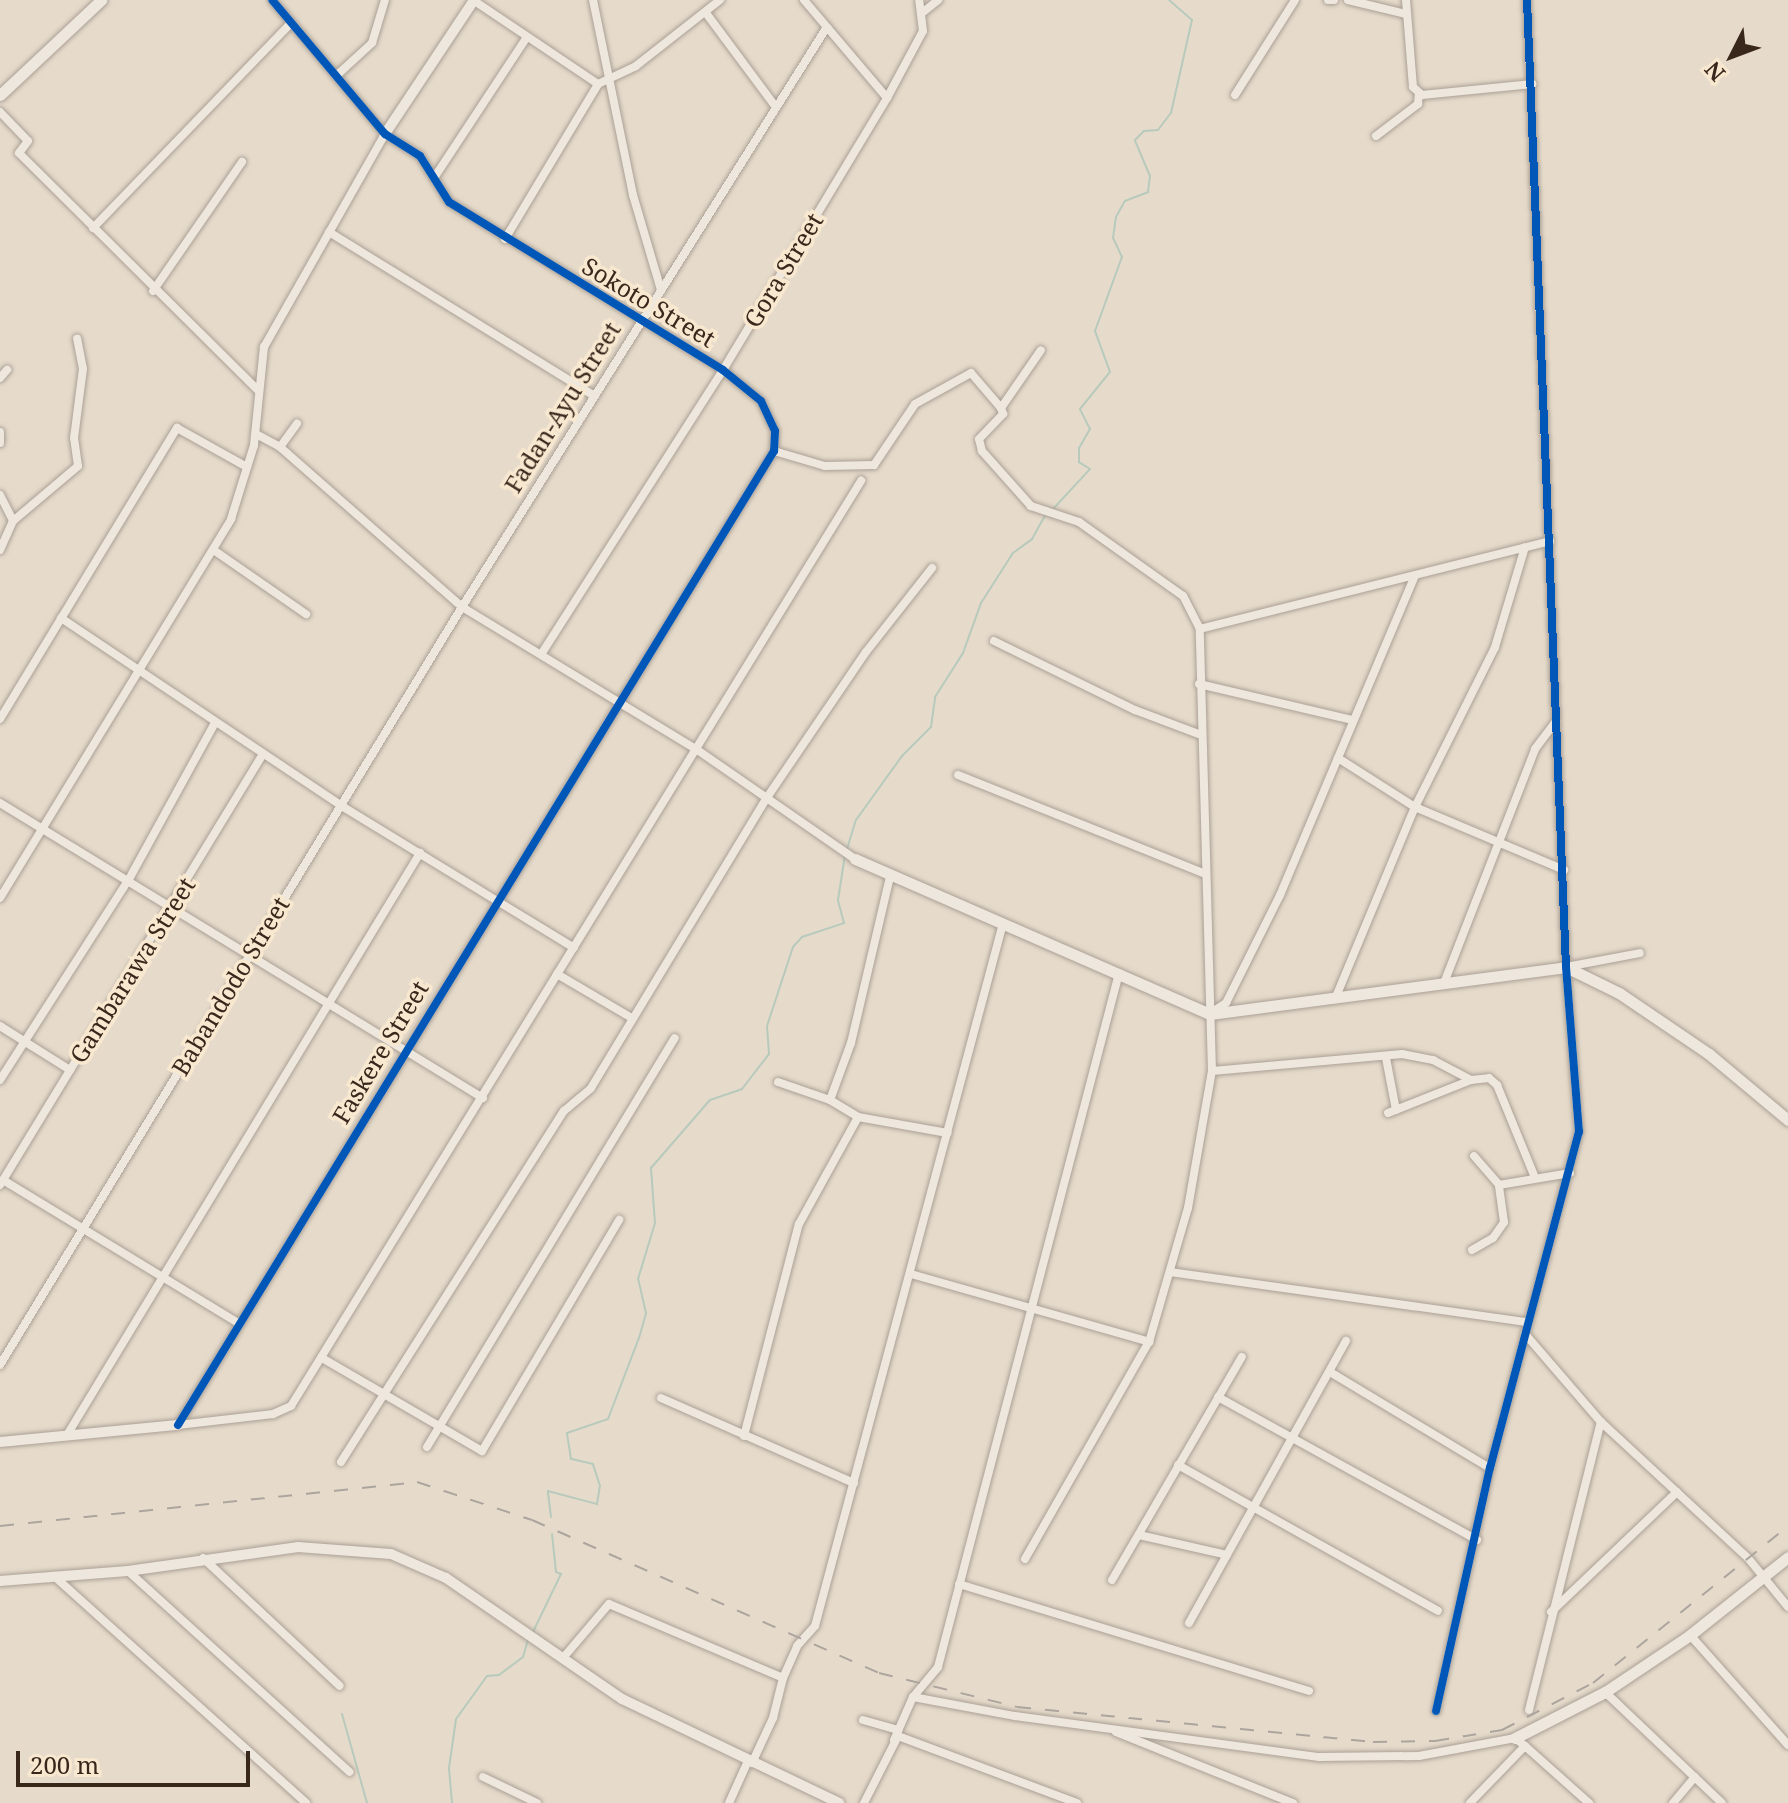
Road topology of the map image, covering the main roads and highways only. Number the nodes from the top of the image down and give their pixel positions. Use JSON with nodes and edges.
{"nodes":[{"id":1,"x":101,"y":0,"type":"edge"},
{"id":2,"x":0,"y":95,"type":"edge"},
{"id":3,"x":855,"y":859,"type":"road end"},
{"id":4,"x":1788,"y":1120,"type":"edge"},
{"id":5,"x":1788,"y":1557,"type":"edge"},
{"id":6,"x":1515,"y":1738,"type":"road end"}],
"edges":[{"from":1,"to":2,"type":"main road"},
{"from":3,"to":4,"type":"main road"},
{"from":5,"to":6,"type":"main road"}]}
